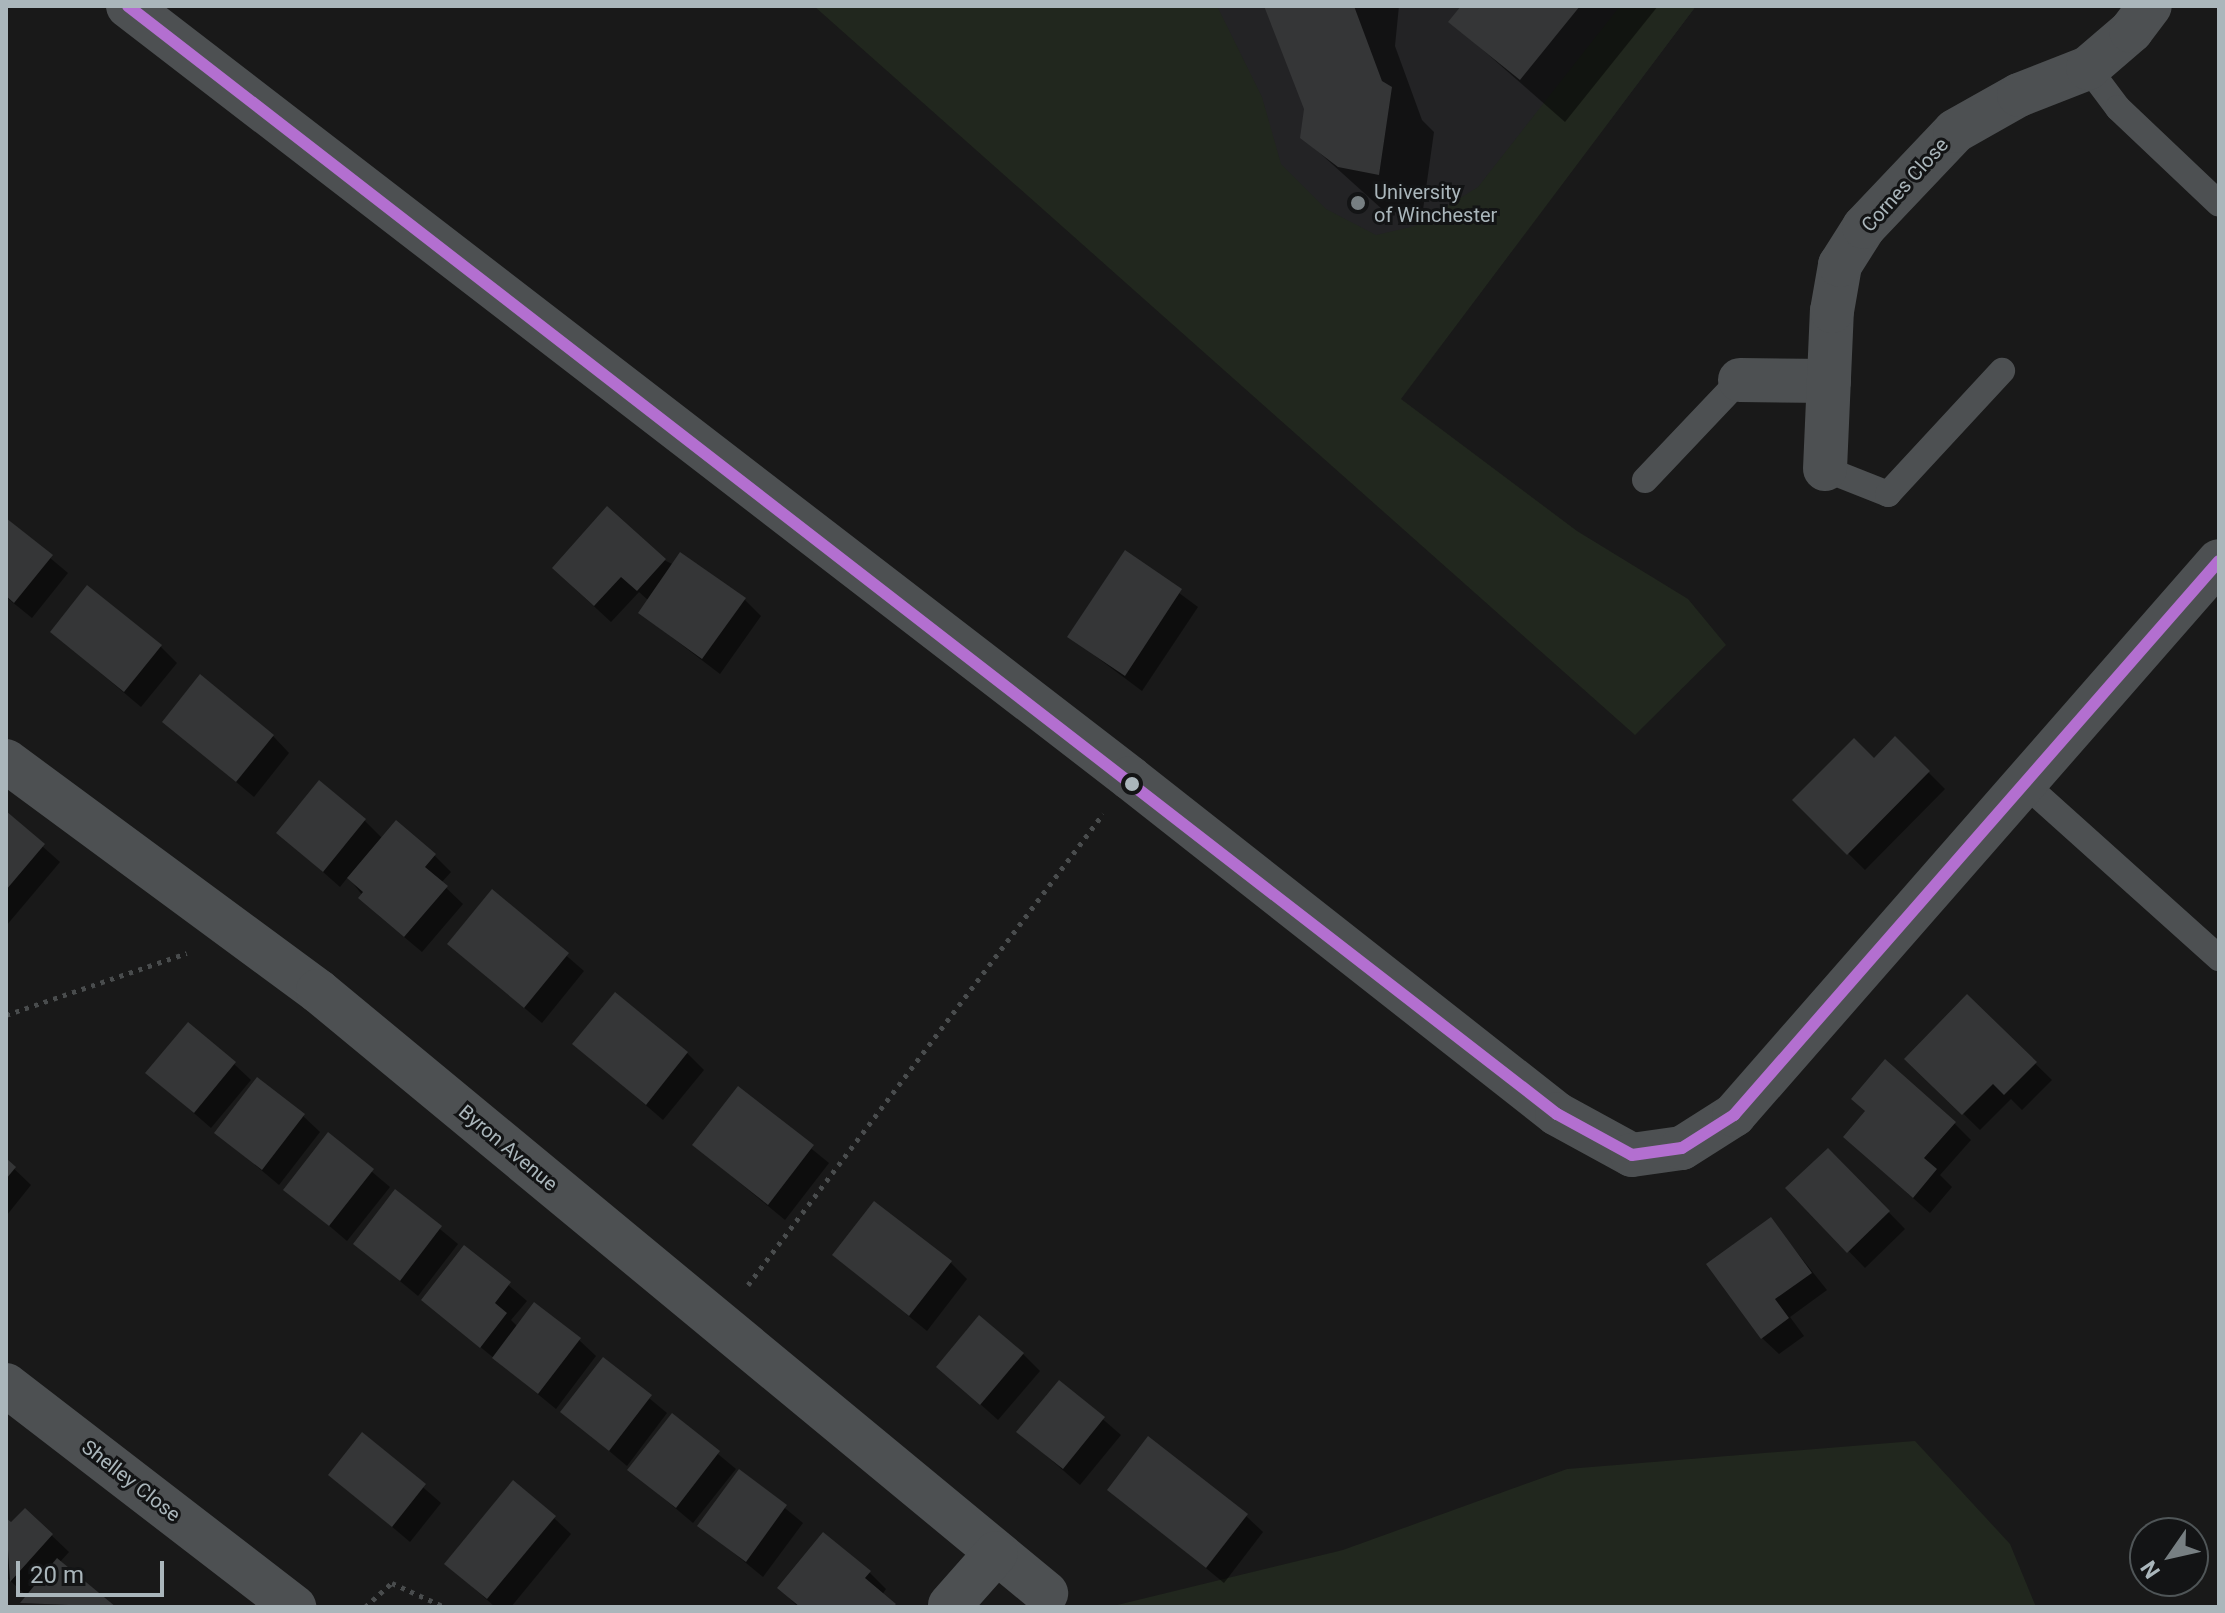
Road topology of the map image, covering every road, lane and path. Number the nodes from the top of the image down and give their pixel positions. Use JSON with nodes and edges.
{"nodes":[{"id":1,"x":128,"y":6,"type":"edge"},
{"id":2,"x":2150,"y":6,"type":"edge"},
{"id":3,"x":2088,"y":68,"type":"junction"},
{"id":4,"x":2219,"y":204,"type":"edge"},
{"id":5,"x":2002,"y":371,"type":"dead end"},
{"id":6,"x":1740,"y":380,"type":"joint"},
{"id":7,"x":1829,"y":381,"type":"junction"},
{"id":8,"x":1825,"y":469,"type":"joint"},
{"id":9,"x":1645,"y":480,"type":"dead end"},
{"id":10,"x":2219,"y":561,"type":"edge"},
{"id":11,"x":6,"y":761,"type":"edge"},
{"id":12,"x":1130,"y":778,"type":"junction"},
{"id":13,"x":2025,"y":784,"type":"junction"},
{"id":14,"x":241,"y":935,"type":"junction"},
{"id":15,"x":2219,"y":958,"type":"edge"},
{"id":16,"x":6,"y":1015,"type":"edge"},
{"id":17,"x":718,"y":1323,"type":"junction"},
{"id":18,"x":6,"y":1385,"type":"edge"},
{"id":19,"x":996,"y":1553,"type":"junction"},
{"id":20,"x":1046,"y":1593,"type":"dead end"},
{"id":21,"x":950,"y":1605,"type":"dead end"},
{"id":22,"x":294,"y":1607,"type":"edge"},
{"id":23,"x":365,"y":1607,"type":"edge"},
{"id":24,"x":445,"y":1607,"type":"edge"}],
"edges":[{"from":1,"to":12,"type":"street"},
{"from":2,"to":3,"type":"street","name":"Cornes Close"},
{"from":3,"to":4,"type":"lane"},
{"from":3,"to":7,"type":"street","name":"Cornes Close"},
{"from":5,"to":8,"type":"lane","name":"Cornes Close"},
{"from":6,"to":7,"type":"street"},
{"from":6,"to":9,"type":"lane"},
{"from":7,"to":8,"type":"street","name":"Cornes Close"},
{"from":10,"to":13,"type":"street"},
{"from":11,"to":14,"type":"street","name":"Byron Avenue"},
{"from":12,"to":13,"type":"street"},
{"from":12,"to":17,"type":"path"},
{"from":13,"to":15,"type":"lane"},
{"from":14,"to":16,"type":"path"},
{"from":14,"to":17,"type":"street","name":"Byron Avenue"},
{"from":17,"to":19,"type":"street","name":"Byron Avenue"},
{"from":18,"to":22,"type":"street","name":"Shelley Close"},
{"from":19,"to":20,"type":"street","name":"Byron Avenue"},
{"from":19,"to":21,"type":"street"},
{"from":23,"to":24,"type":"path"}]}
